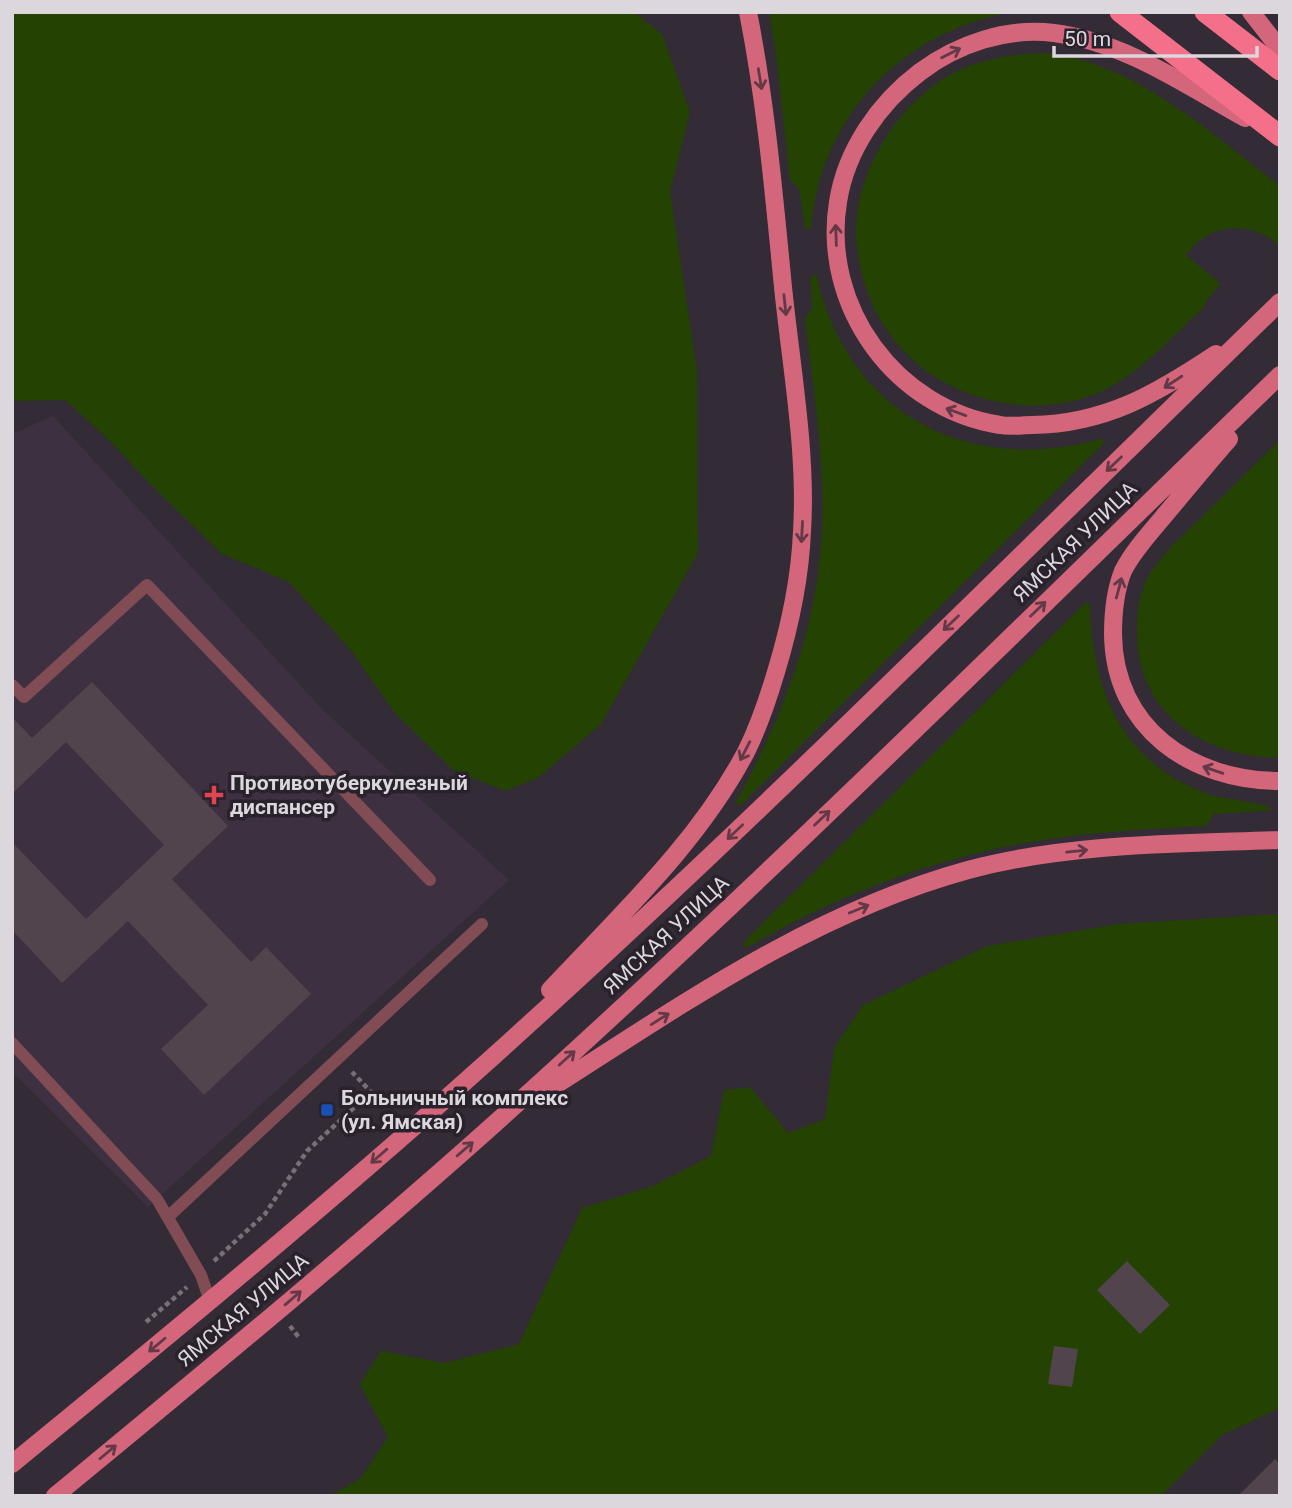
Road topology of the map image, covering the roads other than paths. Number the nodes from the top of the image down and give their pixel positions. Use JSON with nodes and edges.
{"nodes":[{"id":1,"x":748,"y":12,"type":"edge"},
{"id":2,"x":1120,"y":12,"type":"edge"},
{"id":3,"x":1205,"y":12,"type":"edge"},
{"id":4,"x":1251,"y":12,"type":"edge"},
{"id":5,"x":1280,"y":49,"type":"edge"},
{"id":6,"x":1280,"y":70,"type":"edge"},
{"id":7,"x":1280,"y":137,"type":"edge"},
{"id":8,"x":1280,"y":302,"type":"edge"},
{"id":9,"x":1251,"y":331,"type":"junction"},
{"id":10,"x":1280,"y":376,"type":"edge"},
{"id":11,"x":12,"y":685,"type":"edge"},
{"id":12,"x":1280,"y":781,"type":"edge"},
{"id":13,"x":1280,"y":840,"type":"edge"},
{"id":14,"x":430,"y":880,"type":"dead end"},
{"id":15,"x":482,"y":924,"type":"dead end"},
{"id":16,"x":12,"y":1043,"type":"edge"},
{"id":17,"x":467,"y":1080,"type":"junction"},
{"id":18,"x":498,"y":1121,"type":"junction"},
{"id":19,"x":169,"y":1216,"type":"junction"},
{"id":20,"x":210,"y":1301,"type":"junction"},
{"id":21,"x":12,"y":1464,"type":"edge"},
{"id":22,"x":55,"y":1496,"type":"edge"}],
"edges":[{"from":1,"to":17,"type":"main road","one_way":true},
{"from":2,"to":7,"type":"highway"},
{"from":3,"to":6,"type":"highway"},
{"from":4,"to":5,"type":"main road"},
{"from":9,"to":7,"type":"main road","one_way":true},
{"from":8,"to":9,"type":"main road"},
{"from":9,"to":17,"type":"main road","one_way":true},
{"from":12,"to":10,"type":"main road","one_way":true},
{"from":18,"to":10,"type":"main road","name":"ЯМСКАЯ УЛИЦА","one_way":true},
{"from":11,"to":14,"type":"lane"},
{"from":18,"to":13,"type":"main road","one_way":true},
{"from":15,"to":19,"type":"lane"},
{"from":16,"to":19,"type":"lane"},
{"from":17,"to":20,"type":"main road","name":"ЯМСКАЯ УЛИЦА","one_way":true},
{"from":22,"to":18,"type":"main road","name":"ЯМСКАЯ УЛИЦА","one_way":true},
{"from":19,"to":20,"type":"lane"},
{"from":20,"to":21,"type":"main road","name":"ЯМСКАЯ УЛИЦА","one_way":true}]}
